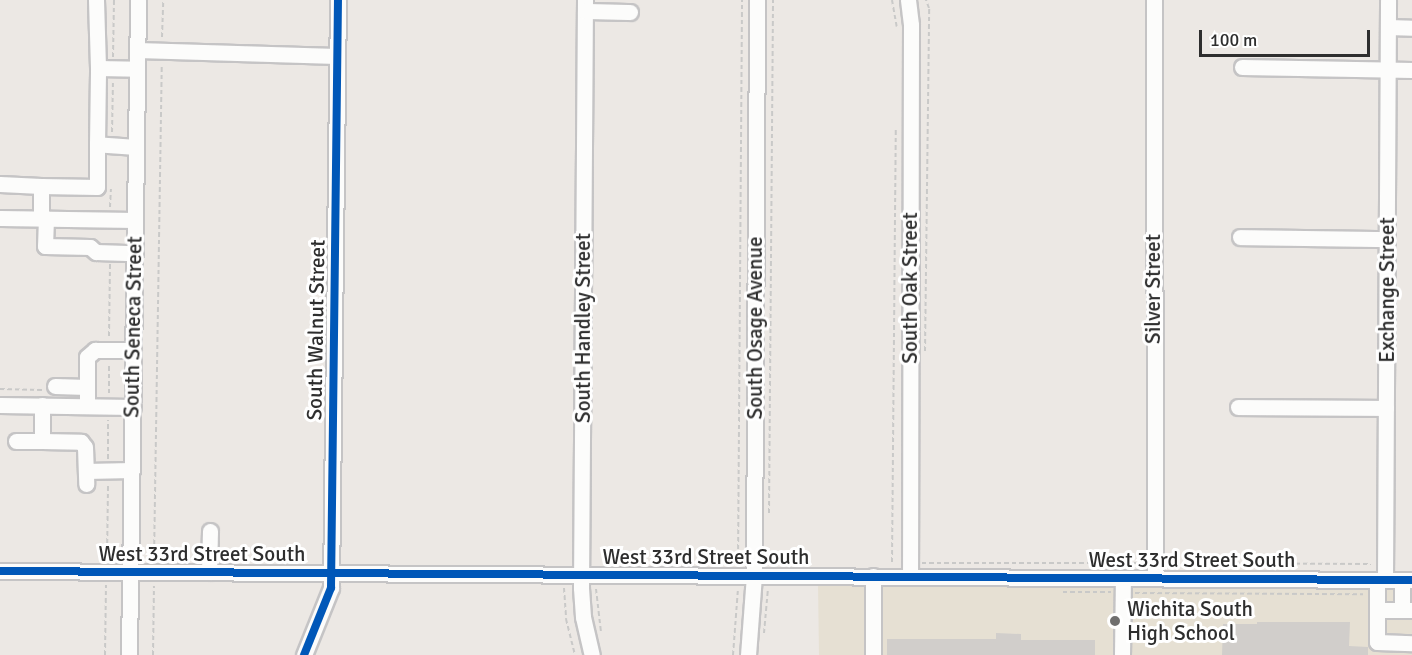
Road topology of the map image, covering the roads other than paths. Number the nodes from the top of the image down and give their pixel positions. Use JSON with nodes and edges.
{"nodes":[{"id":1,"x":96,"y":0,"type":"edge"},
{"id":2,"x":138,"y":0,"type":"edge"},
{"id":3,"x":338,"y":0,"type":"edge"},
{"id":4,"x":757,"y":0,"type":"edge"},
{"id":5,"x":908,"y":0,"type":"edge"},
{"id":6,"x":1154,"y":0,"type":"edge"},
{"id":7,"x":1388,"y":0,"type":"edge"},
{"id":8,"x":585,"y":6,"type":"edge"},
{"id":9,"x":630,"y":12,"type":"dead end"},
{"id":10,"x":1388,"y":27,"type":"junction"},
{"id":11,"x":1412,"y":28,"type":"edge"},
{"id":12,"x":137,"y":51,"type":"junction"},
{"id":13,"x":338,"y":56,"type":"junction"},
{"id":14,"x":1242,"y":67,"type":"dead end"},
{"id":15,"x":105,"y":68,"type":"junction"},
{"id":16,"x":137,"y":69,"type":"junction"},
{"id":17,"x":1387,"y":69,"type":"junction"},
{"id":18,"x":1412,"y":70,"type":"edge"},
{"id":19,"x":104,"y":145,"type":"junction"},
{"id":20,"x":136,"y":147,"type":"junction"},
{"id":21,"x":0,"y":184,"type":"edge"},
{"id":22,"x":41,"y":186,"type":"junction"},
{"id":23,"x":0,"y":218,"type":"edge"},
{"id":24,"x":44,"y":218,"type":"junction"},
{"id":25,"x":135,"y":220,"type":"junction"},
{"id":26,"x":1240,"y":237,"type":"dead end"},
{"id":27,"x":1386,"y":239,"type":"junction"},
{"id":28,"x":134,"y":252,"type":"junction"},
{"id":29,"x":133,"y":350,"type":"junction"},
{"id":30,"x":55,"y":386,"type":"dead end"},
{"id":31,"x":87,"y":387,"type":"junction"},
{"id":32,"x":0,"y":405,"type":"edge"},
{"id":33,"x":42,"y":405,"type":"junction"},
{"id":34,"x":87,"y":405,"type":"junction"},
{"id":35,"x":133,"y":407,"type":"junction"},
{"id":36,"x":1238,"y":407,"type":"dead end"},
{"id":37,"x":1386,"y":408,"type":"junction"},
{"id":38,"x":16,"y":441,"type":"dead end"},
{"id":39,"x":42,"y":441,"type":"junction"},
{"id":40,"x":132,"y":470,"type":"junction"},
{"id":41,"x":210,"y":531,"type":"dead end"},
{"id":42,"x":916,"y":570,"type":"junction"},
{"id":43,"x":0,"y":571,"type":"edge"},
{"id":44,"x":1155,"y":571,"type":"junction"},
{"id":45,"x":131,"y":572,"type":"junction"},
{"id":46,"x":209,"y":572,"type":"junction"},
{"id":47,"x":332,"y":573,"type":"junction"},
{"id":48,"x":581,"y":574,"type":"junction"},
{"id":49,"x":761,"y":575,"type":"junction"},
{"id":50,"x":873,"y":576,"type":"junction"},
{"id":51,"x":1123,"y":578,"type":"junction"},
{"id":52,"x":1381,"y":580,"type":"junction"},
{"id":53,"x":1407,"y":580,"type":"edge"},
{"id":54,"x":1377,"y":610,"type":"junction"},
{"id":55,"x":1407,"y":610,"type":"edge"},
{"id":56,"x":1412,"y":643,"type":"edge"},
{"id":57,"x":1377,"y":649,"type":"edge"},
{"id":58,"x":129,"y":655,"type":"edge"},
{"id":59,"x":304,"y":655,"type":"edge"},
{"id":60,"x":592,"y":655,"type":"edge"},
{"id":61,"x":748,"y":655,"type":"edge"},
{"id":62,"x":873,"y":655,"type":"edge"},
{"id":63,"x":1122,"y":655,"type":"edge"}],
"edges":[{"from":1,"to":15,"type":"street"},
{"from":2,"to":12,"type":"street","name":"South Seneca Street"},
{"from":3,"to":13,"type":"street","name":"South Walnut Street"},
{"from":4,"to":49,"type":"street","name":"South Osage Avenue"},
{"from":5,"to":42,"type":"street","name":"South Oak Street"},
{"from":6,"to":44,"type":"street","name":"Silver Street"},
{"from":7,"to":10,"type":"street","name":"Exchange Street"},
{"from":8,"to":9,"type":"street"},
{"from":8,"to":48,"type":"street","name":"South Handley Street"},
{"from":10,"to":11,"type":"street"},
{"from":10,"to":17,"type":"street","name":"Exchange Street"},
{"from":12,"to":13,"type":"street"},
{"from":12,"to":16,"type":"street","name":"South Seneca Street"},
{"from":13,"to":47,"type":"street","name":"South Walnut Street"},
{"from":14,"to":17,"type":"street"},
{"from":15,"to":16,"type":"street"},
{"from":15,"to":19,"type":"street"},
{"from":16,"to":20,"type":"street","name":"South Seneca Street"},
{"from":17,"to":18,"type":"street"},
{"from":17,"to":27,"type":"street","name":"Exchange Street"},
{"from":19,"to":20,"type":"street"},
{"from":19,"to":22,"type":"street"},
{"from":20,"to":25,"type":"street","name":"South Seneca Street"},
{"from":21,"to":22,"type":"street"},
{"from":22,"to":24,"type":"street"},
{"from":23,"to":24,"type":"street"},
{"from":24,"to":25,"type":"street"},
{"from":24,"to":28,"type":"street"},
{"from":25,"to":28,"type":"street","name":"South Seneca Street"},
{"from":26,"to":27,"type":"street"},
{"from":27,"to":37,"type":"street","name":"Exchange Street"},
{"from":28,"to":29,"type":"street","name":"South Seneca Street"},
{"from":29,"to":31,"type":"street"},
{"from":29,"to":35,"type":"street","name":"South Seneca Street"},
{"from":30,"to":31,"type":"street"},
{"from":31,"to":34,"type":"street"},
{"from":32,"to":33,"type":"street"},
{"from":33,"to":34,"type":"street"},
{"from":33,"to":39,"type":"street"},
{"from":34,"to":35,"type":"street"},
{"from":35,"to":40,"type":"street","name":"South Seneca Street"},
{"from":36,"to":37,"type":"street"},
{"from":37,"to":52,"type":"street","name":"Exchange Street"},
{"from":38,"to":39,"type":"street"},
{"from":39,"to":40,"type":"street"},
{"from":40,"to":45,"type":"street","name":"South Seneca Street"},
{"from":41,"to":46,"type":"street"},
{"from":42,"to":50,"type":"street","name":"West 33rd Street South"},
{"from":42,"to":51,"type":"street","name":"West 33rd Street South"},
{"from":43,"to":45,"type":"street","name":"West 33rd Street South"},
{"from":44,"to":51,"type":"street","name":"West 33rd Street South"},
{"from":44,"to":52,"type":"street","name":"West 33rd Street South"},
{"from":45,"to":46,"type":"street","name":"West 33rd Street South"},
{"from":45,"to":58,"type":"street","name":"South Seneca Street"},
{"from":46,"to":47,"type":"street","name":"West 33rd Street South"},
{"from":47,"to":48,"type":"street","name":"West 33rd Street South"},
{"from":47,"to":59,"type":"street","name":"South Walnut Street"},
{"from":48,"to":49,"type":"street","name":"West 33rd Street South"},
{"from":48,"to":60,"type":"street","name":"South Handley Street"},
{"from":49,"to":50,"type":"street","name":"West 33rd Street South"},
{"from":49,"to":61,"type":"street","name":"South Osage Avenue"},
{"from":50,"to":62,"type":"street"},
{"from":51,"to":63,"type":"street"},
{"from":52,"to":53,"type":"street","name":"West 33rd Street South"},
{"from":52,"to":54,"type":"street","name":"Exchange Street"},
{"from":53,"to":55,"type":"street"},
{"from":54,"to":55,"type":"street"},
{"from":54,"to":57,"type":"street","name":"Exchange Street"},
{"from":56,"to":57,"type":"street"}]}
